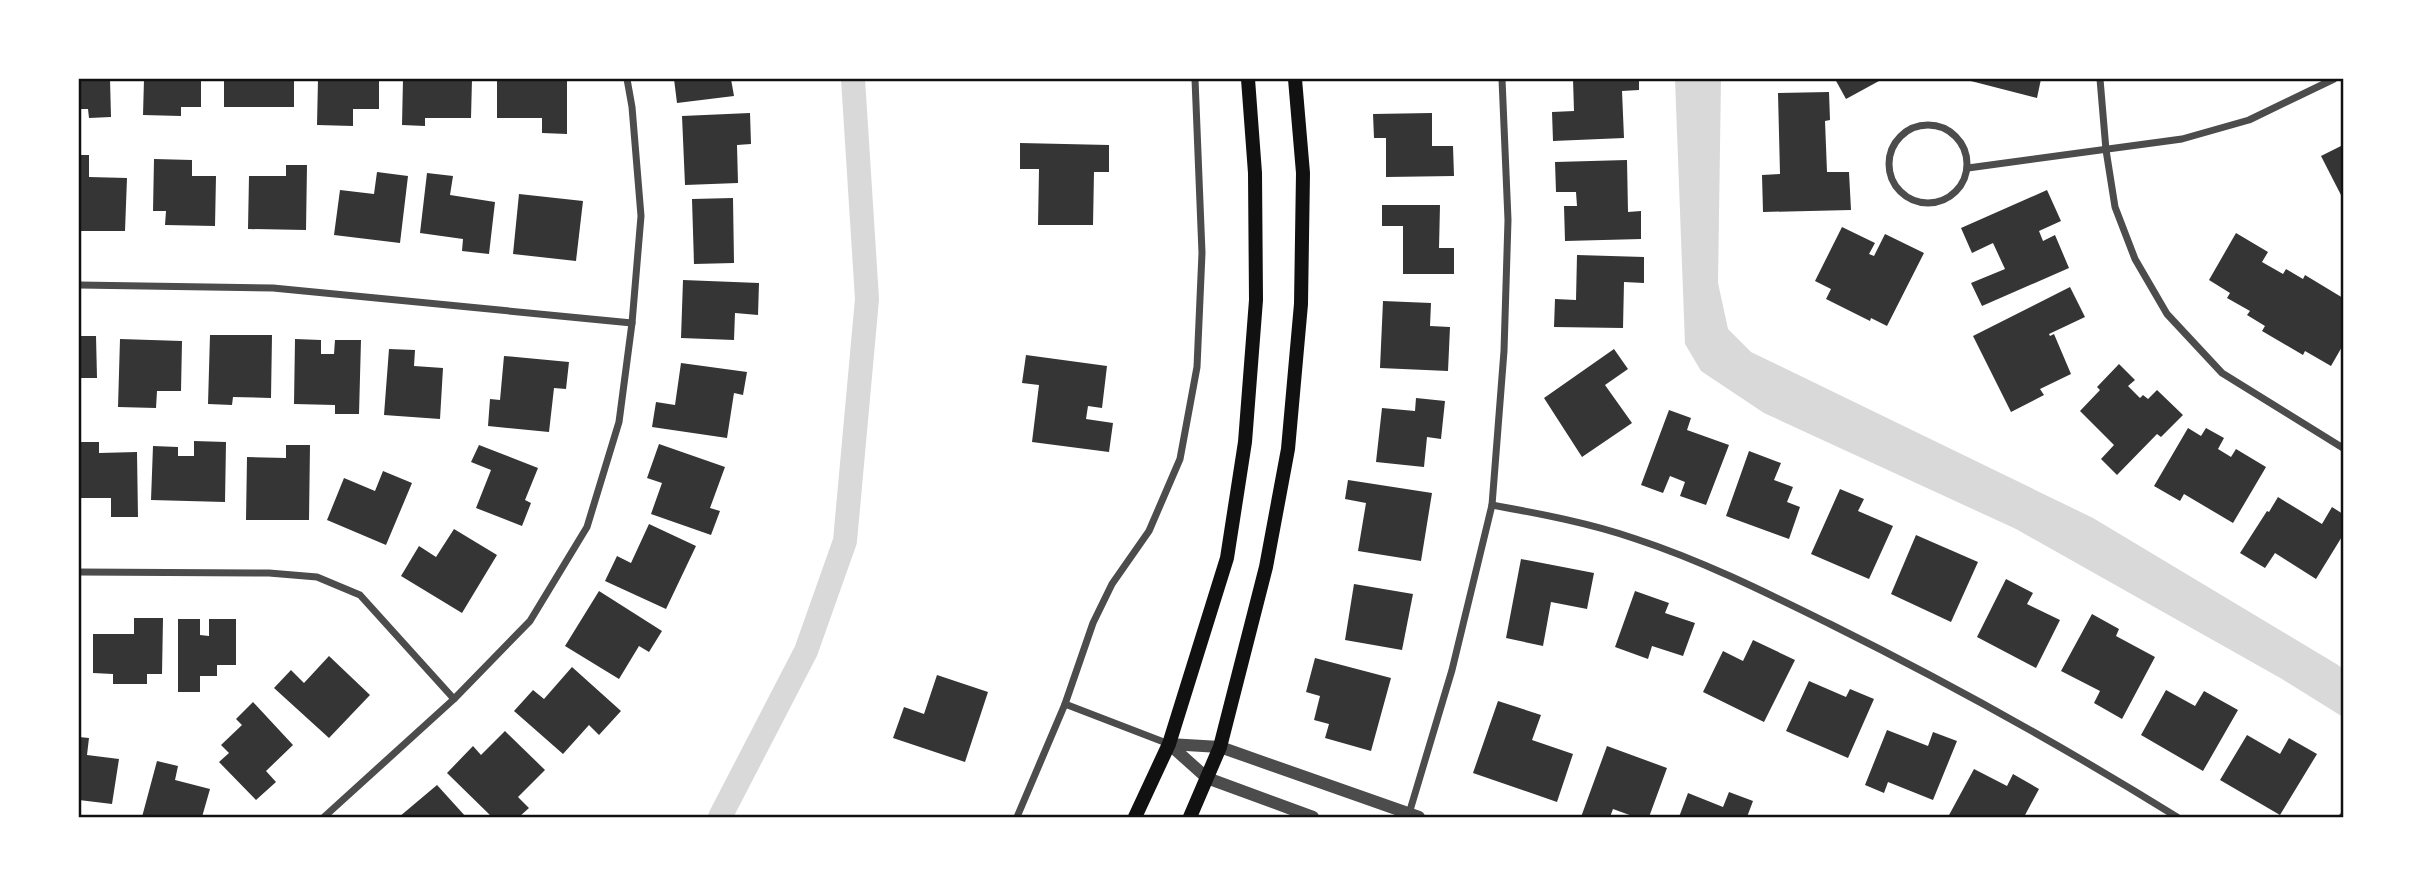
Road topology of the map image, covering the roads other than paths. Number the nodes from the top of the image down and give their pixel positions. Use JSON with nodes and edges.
{"nodes":[{"id":1,"x":627,"y":79,"type":"edge"},
{"id":2,"x":1195,"y":79,"type":"edge"},
{"id":3,"x":1248,"y":79,"type":"edge"},
{"id":4,"x":1295,"y":79,"type":"edge"},
{"id":5,"x":1502,"y":79,"type":"edge"},
{"id":6,"x":2100,"y":79,"type":"edge"},
{"id":7,"x":2334,"y":79,"type":"edge"},
{"id":8,"x":2106,"y":150,"type":"junction"},
{"id":9,"x":1968,"y":167,"type":"junction"},
{"id":10,"x":79,"y":285,"type":"edge"},
{"id":11,"x":632,"y":323,"type":"junction"},
{"id":12,"x":2343,"y":449,"type":"edge"},
{"id":13,"x":1492,"y":505,"type":"junction"},
{"id":14,"x":79,"y":572,"type":"edge"},
{"id":15,"x":454,"y":699,"type":"junction"},
{"id":16,"x":1065,"y":704,"type":"junction"},
{"id":17,"x":1169,"y":744,"type":"junction"},
{"id":18,"x":1220,"y":747,"type":"junction"},
{"id":19,"x":1207,"y":778,"type":"junction"},
{"id":20,"x":1412,"y":816,"type":"edge"},
{"id":21,"x":324,"y":817,"type":"edge"},
{"id":22,"x":1017,"y":817,"type":"edge"},
{"id":23,"x":1136,"y":817,"type":"edge"},
{"id":24,"x":1190,"y":817,"type":"edge"},
{"id":25,"x":1313,"y":817,"type":"edge"},
{"id":26,"x":2176,"y":817,"type":"edge"}],
"edges":[{"from":1,"to":11,"type":"street"},
{"from":2,"to":16,"type":"street"},
{"from":3,"to":17,"type":"main road"},
{"from":4,"to":18,"type":"main road"},
{"from":5,"to":13,"type":"street"},
{"from":6,"to":8,"type":"street"},
{"from":7,"to":8,"type":"street"},
{"from":8,"to":9,"type":"street"},
{"from":8,"to":12,"type":"street"},
{"from":9,"to":9,"type":"street"},
{"from":10,"to":11,"type":"street"},
{"from":11,"to":15,"type":"street"},
{"from":13,"to":20,"type":"street"},
{"from":13,"to":26,"type":"street"},
{"from":14,"to":15,"type":"street"},
{"from":15,"to":21,"type":"street"},
{"from":16,"to":17,"type":"street"},
{"from":16,"to":22,"type":"street"},
{"from":17,"to":18,"type":"street"},
{"from":17,"to":19,"type":"street"},
{"from":17,"to":23,"type":"main road"},
{"from":18,"to":19,"type":"main road"},
{"from":18,"to":20,"type":"street"},
{"from":19,"to":24,"type":"main road"},
{"from":19,"to":25,"type":"street"}]}
